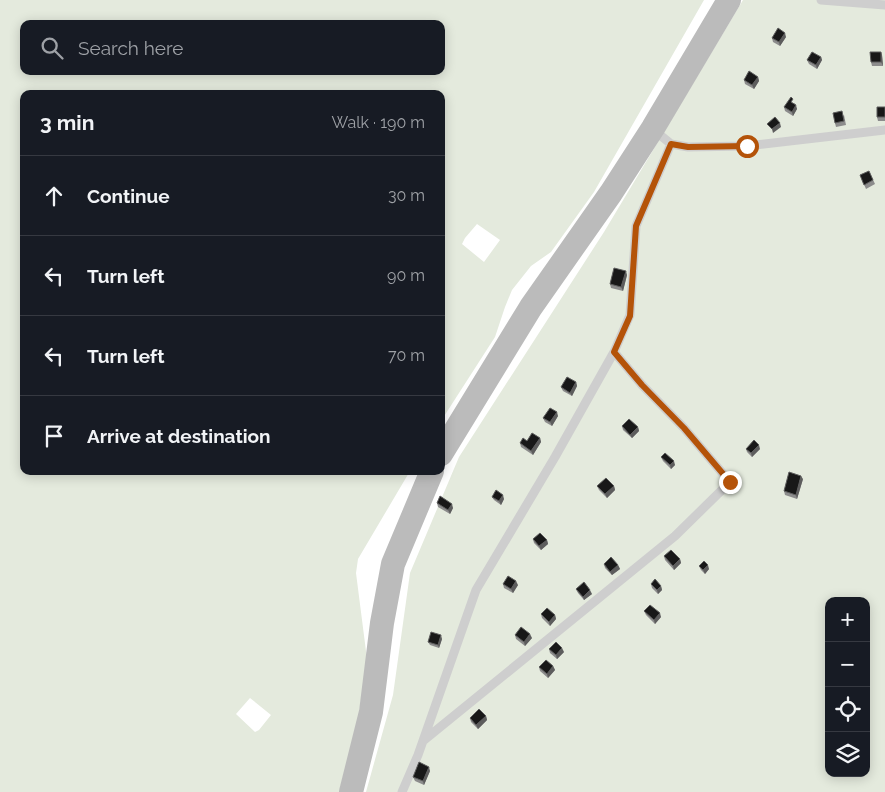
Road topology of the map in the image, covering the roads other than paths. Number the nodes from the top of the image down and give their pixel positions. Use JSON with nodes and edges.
{"nodes":[{"id":1,"x":729,"y":0,"type":"edge"},
{"id":2,"x":820,"y":0,"type":"edge"},
{"id":3,"x":885,"y":5,"type":"edge"},
{"id":4,"x":653,"y":128,"type":"junction"},
{"id":5,"x":885,"y":130,"type":"edge"},
{"id":6,"x":671,"y":144,"type":"junction"},
{"id":7,"x":614,"y":352,"type":"junction"},
{"id":8,"x":445,"y":447,"type":"edge"},
{"id":9,"x":430,"y":475,"type":"edge"},
{"id":10,"x":422,"y":741,"type":"junction"},
{"id":11,"x":351,"y":792,"type":"edge"},
{"id":12,"x":402,"y":792,"type":"edge"}],
"edges":[{"from":1,"to":4,"type":"street"},
{"from":2,"to":3,"type":"lane"},
{"from":4,"to":6,"type":"lane"},
{"from":4,"to":8,"type":"street"},
{"from":5,"to":6,"type":"lane"},
{"from":6,"to":7,"type":"lane"},
{"from":7,"to":10,"type":"lane"},
{"from":7,"to":10,"type":"lane"},
{"from":9,"to":11,"type":"street"},
{"from":10,"to":12,"type":"lane"}]}
